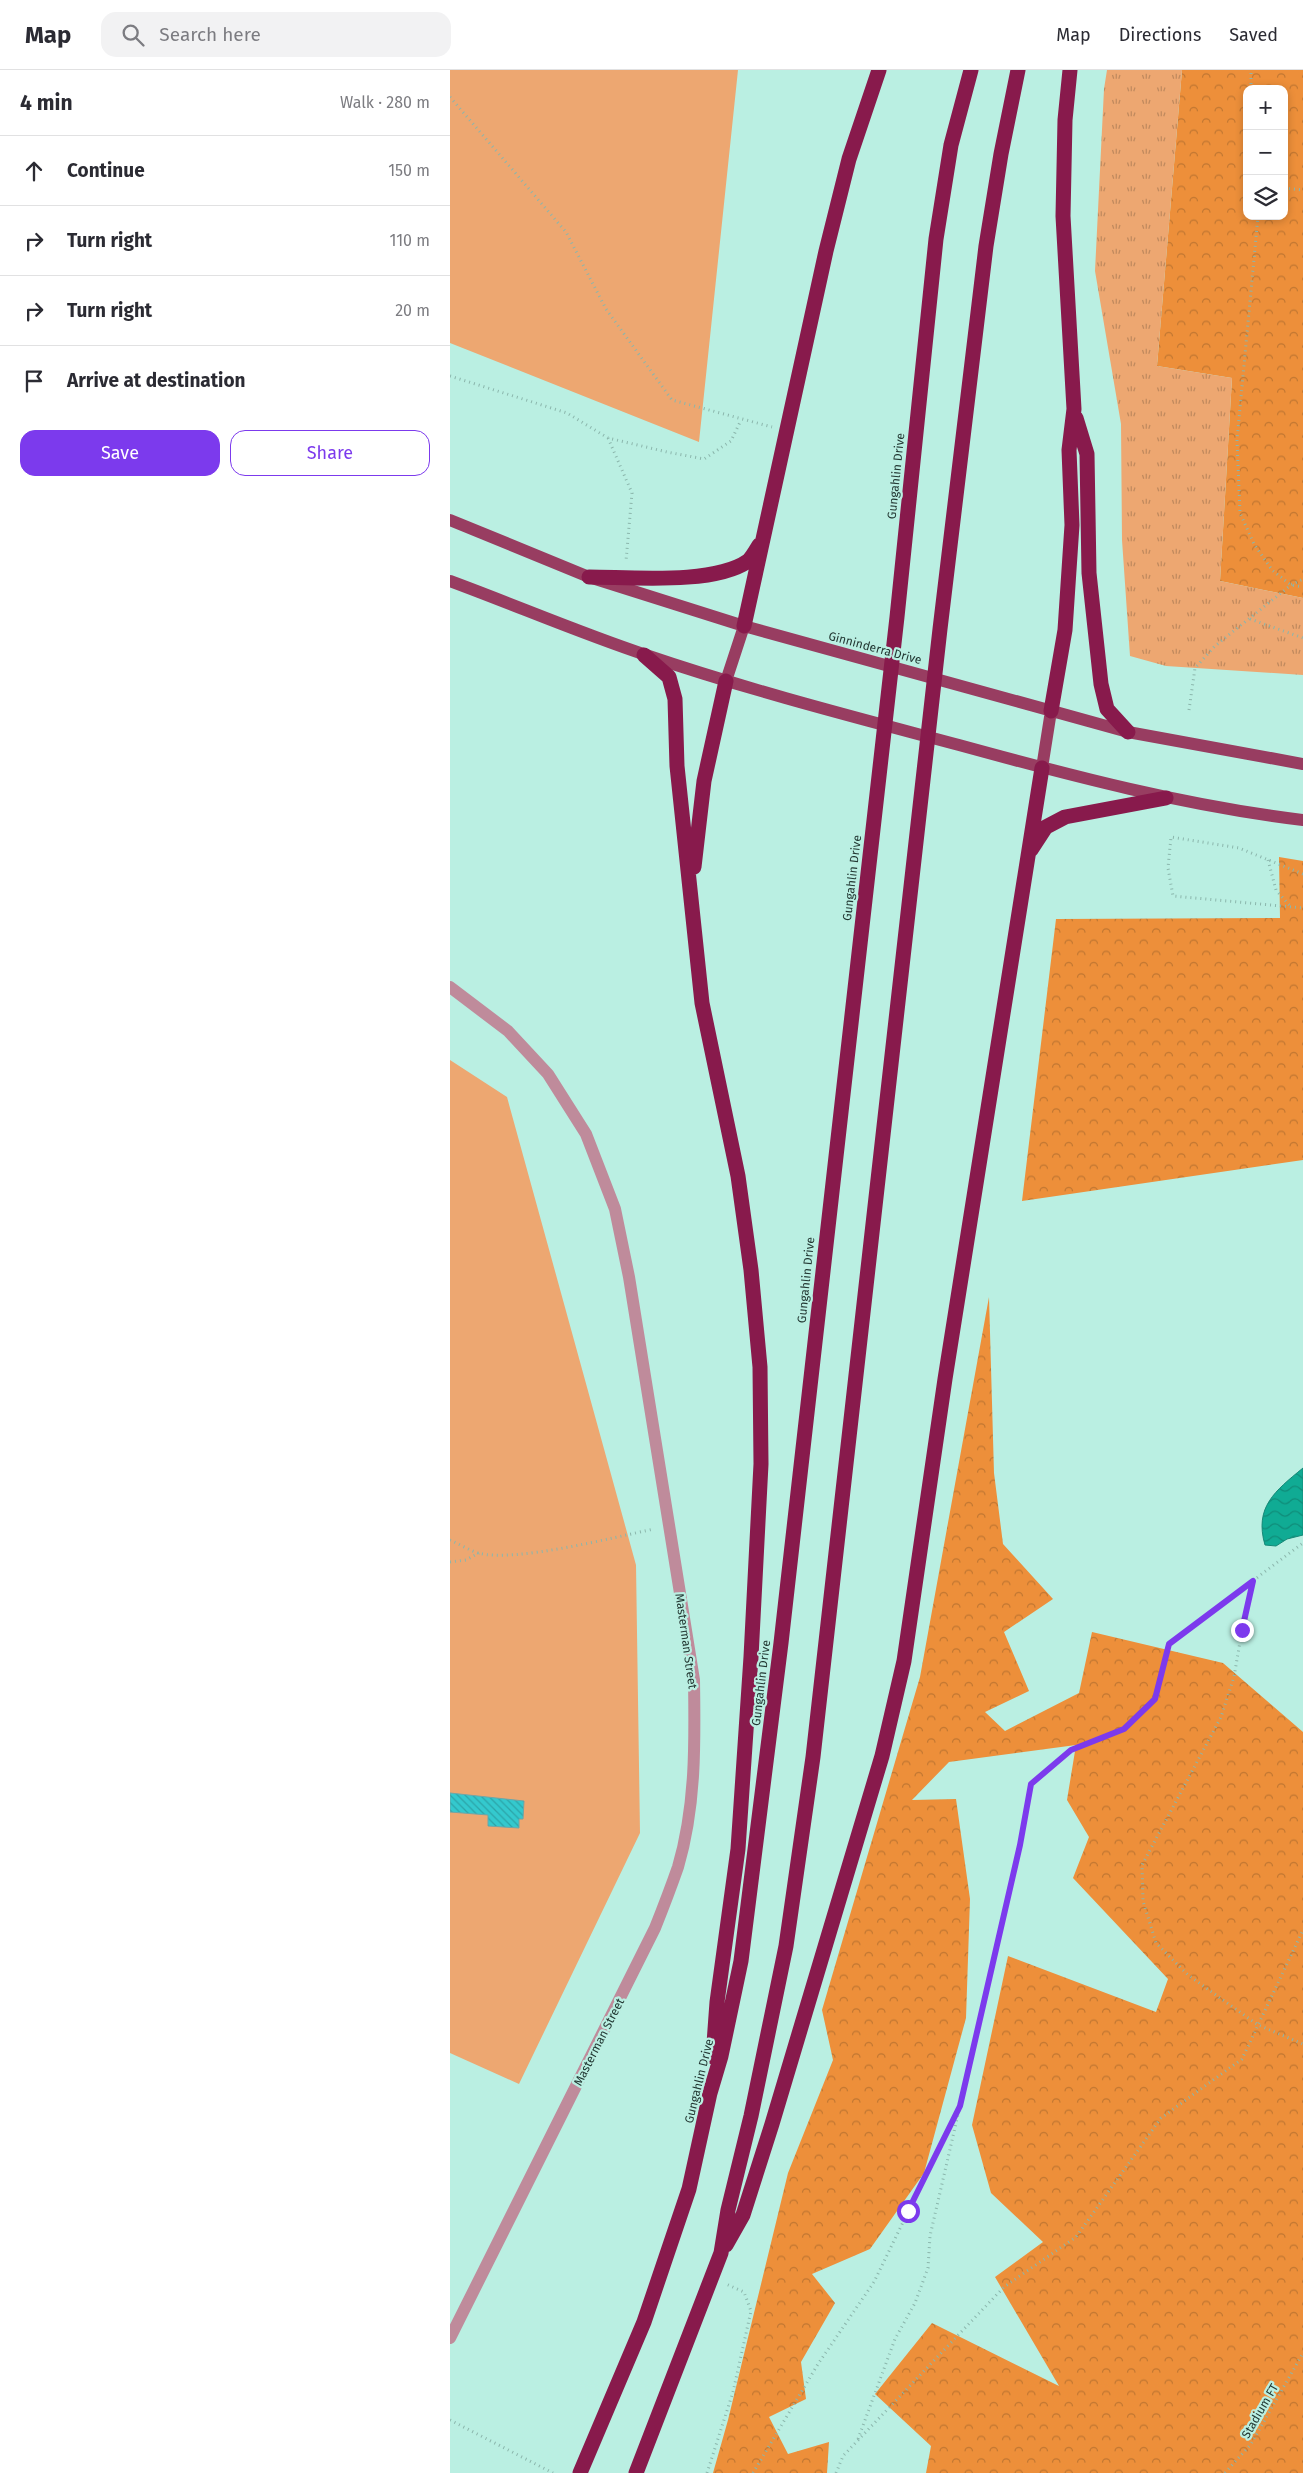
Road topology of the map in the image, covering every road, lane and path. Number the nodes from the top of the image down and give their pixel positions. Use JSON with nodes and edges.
{"nodes":[{"id":1,"x":879,"y":70,"type":"edge"},
{"id":2,"x":971,"y":70,"type":"edge"},
{"id":3,"x":1018,"y":70,"type":"edge"},
{"id":4,"x":1070,"y":70,"type":"edge"},
{"id":5,"x":1251,"y":70,"type":"edge"},
{"id":6,"x":1251,"y":85,"type":"edge"},
{"id":7,"x":450,"y":97,"type":"edge"},
{"id":8,"x":1288,"y":188,"type":"edge"},
{"id":9,"x":1303,"y":190,"type":"edge"},
{"id":10,"x":1258,"y":220,"type":"edge"},
{"id":11,"x":450,"y":376,"type":"edge"},
{"id":12,"x":1074,"y":409,"type":"junction"},
{"id":13,"x":741,"y":420,"type":"junction"},
{"id":14,"x":787,"y":430,"type":"junction"},
{"id":15,"x":608,"y":438,"type":"junction"},
{"id":16,"x":450,"y":520,"type":"edge"},
{"id":17,"x":765,"y":536,"type":"junction"},
{"id":18,"x":589,"y":577,"type":"junction"},
{"id":19,"x":627,"y":577,"type":"junction"},
{"id":20,"x":1303,"y":579,"type":"edge"},
{"id":21,"x":450,"y":580,"type":"edge"},
{"id":22,"x":1291,"y":585,"type":"junction"},
{"id":23,"x":1303,"y":587,"type":"edge"},
{"id":24,"x":1249,"y":619,"type":"junction"},
{"id":25,"x":744,"y":626,"type":"junction"},
{"id":26,"x":1303,"y":638,"type":"edge"},
{"id":27,"x":644,"y":655,"type":"junction"},
{"id":28,"x":726,"y":681,"type":"junction"},
{"id":29,"x":1189,"y":710,"type":"dead end"},
{"id":30,"x":1051,"y":711,"type":"junction"},
{"id":31,"x":1128,"y":732,"type":"junction"},
{"id":32,"x":1303,"y":764,"type":"edge"},
{"id":33,"x":1042,"y":768,"type":"junction"},
{"id":34,"x":1166,"y":798,"type":"junction"},
{"id":35,"x":1303,"y":820,"type":"edge"},
{"id":36,"x":1028,"y":854,"type":"junction"},
{"id":37,"x":1268,"y":860,"type":"junction"},
{"id":38,"x":1303,"y":874,"type":"edge"},
{"id":39,"x":691,"y":896,"type":"junction"},
{"id":40,"x":1291,"y":907,"type":"junction"},
{"id":41,"x":1303,"y":908,"type":"edge"},
{"id":42,"x":450,"y":987,"type":"edge"},
{"id":43,"x":668,"y":1526,"type":"junction"},
{"id":44,"x":450,"y":1540,"type":"edge"},
{"id":45,"x":1303,"y":1543,"type":"edge"},
{"id":46,"x":479,"y":1553,"type":"junction"},
{"id":47,"x":450,"y":1562,"type":"edge"},
{"id":48,"x":1253,"y":1581,"type":"junction"},
{"id":49,"x":1303,"y":1930,"type":"edge"},
{"id":50,"x":1258,"y":2025,"type":"junction"},
{"id":51,"x":1303,"y":2044,"type":"edge"},
{"id":52,"x":710,"y":2093,"type":"junction"},
{"id":53,"x":960,"y":2106,"type":"junction"},
{"id":54,"x":721,"y":2253,"type":"junction"},
{"id":55,"x":712,"y":2278,"type":"junction"},
{"id":56,"x":450,"y":2338,"type":"edge"},
{"id":57,"x":1303,"y":2353,"type":"edge"},
{"id":58,"x":450,"y":2420,"type":"edge"},
{"id":59,"x":858,"y":2439,"type":"junction"},
{"id":60,"x":553,"y":2473,"type":"edge"},
{"id":61,"x":580,"y":2473,"type":"edge"},
{"id":62,"x":636,"y":2473,"type":"edge"},
{"id":63,"x":707,"y":2473,"type":"edge"},
{"id":64,"x":754,"y":2473,"type":"edge"},
{"id":65,"x":836,"y":2473,"type":"edge"},
{"id":66,"x":1224,"y":2473,"type":"edge"}],
"edges":[{"from":1,"to":14,"type":"highway"},
{"from":2,"to":52,"type":"highway","name":"Gungahlin Drive"},
{"from":3,"to":54,"type":"highway"},
{"from":4,"to":12,"type":"highway"},
{"from":5,"to":6,"type":"path"},
{"from":7,"to":13,"type":"path"},
{"from":8,"to":9,"type":"path"},
{"from":10,"to":22,"type":"path"},
{"from":11,"to":15,"type":"path"},
{"from":12,"to":30,"type":"highway"},
{"from":12,"to":31,"type":"highway"},
{"from":13,"to":14,"type":"path"},
{"from":13,"to":15,"type":"path"},
{"from":14,"to":17,"type":"highway"},
{"from":15,"to":19,"type":"path"},
{"from":16,"to":18,"type":"main road","name":"Ginninderra Drive"},
{"from":17,"to":19,"type":"highway"},
{"from":17,"to":25,"type":"highway"},
{"from":18,"to":19,"type":"highway"},
{"from":18,"to":25,"type":"main road","name":"Ginninderra Drive"},
{"from":20,"to":22,"type":"path"},
{"from":21,"to":27,"type":"main road"},
{"from":22,"to":23,"type":"path"},
{"from":22,"to":24,"type":"path"},
{"from":24,"to":26,"type":"path"},
{"from":24,"to":29,"type":"path"},
{"from":25,"to":28,"type":"main road"},
{"from":25,"to":30,"type":"main road","name":"Ginninderra Drive"},
{"from":27,"to":28,"type":"main road"},
{"from":27,"to":39,"type":"highway"},
{"from":28,"to":33,"type":"main road"},
{"from":28,"to":39,"type":"highway"},
{"from":30,"to":31,"type":"main road","name":"Ginninderra Drive"},
{"from":30,"to":33,"type":"main road"},
{"from":31,"to":32,"type":"main road","name":"Ginninderra Drive"},
{"from":33,"to":34,"type":"main road"},
{"from":33,"to":36,"type":"highway"},
{"from":34,"to":35,"type":"main road"},
{"from":34,"to":36,"type":"highway"},
{"from":36,"to":54,"type":"highway"},
{"from":37,"to":38,"type":"path"},
{"from":37,"to":40,"type":"path"},
{"from":37,"to":40,"type":"path"},
{"from":39,"to":52,"type":"highway"},
{"from":40,"to":41,"type":"path"},
{"from":42,"to":43,"type":"street","name":"Masterman Street"},
{"from":43,"to":46,"type":"path"},
{"from":43,"to":56,"type":"street","name":"Masterman Street"},
{"from":44,"to":46,"type":"path"},
{"from":45,"to":48,"type":"path"},
{"from":46,"to":47,"type":"path"},
{"from":48,"to":50,"type":"path"},
{"from":48,"to":53,"type":"path"},
{"from":49,"to":50,"type":"path"},
{"from":50,"to":51,"type":"path"},
{"from":50,"to":59,"type":"path"},
{"from":52,"to":61,"type":"highway","name":"Gungahlin Drive"},
{"from":53,"to":59,"type":"path"},
{"from":53,"to":64,"type":"path"},
{"from":54,"to":55,"type":"highway"},
{"from":55,"to":62,"type":"highway"},
{"from":55,"to":63,"type":"path"},
{"from":57,"to":66,"type":"path","name":"Stadium FT"},
{"from":58,"to":60,"type":"path"},
{"from":59,"to":65,"type":"path"}]}
